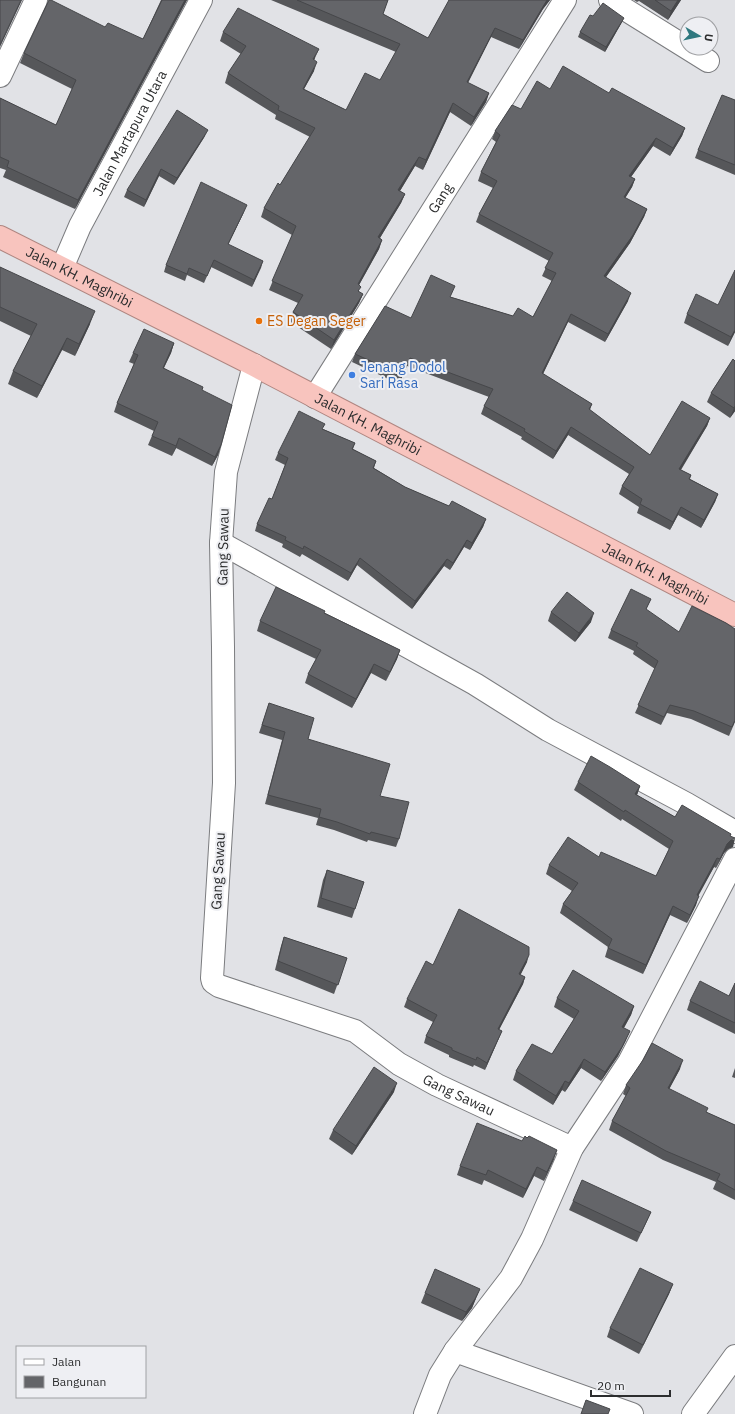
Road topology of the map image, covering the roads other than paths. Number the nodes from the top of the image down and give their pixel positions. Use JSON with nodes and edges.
{"nodes":[{"id":1,"x":36,"y":0,"type":"edge"},
{"id":2,"x":201,"y":0,"type":"edge"},
{"id":3,"x":565,"y":0,"type":"edge"},
{"id":4,"x":610,"y":0,"type":"edge"},
{"id":5,"x":708,"y":61,"type":"dead end"},
{"id":6,"x":0,"y":76,"type":"edge"},
{"id":7,"x":0,"y":238,"type":"edge"},
{"id":8,"x":62,"y":268,"type":"junction"},
{"id":9,"x":254,"y":365,"type":"junction"},
{"id":10,"x":315,"y":397,"type":"junction"},
{"id":11,"x":221,"y":543,"type":"junction"},
{"id":12,"x":735,"y":615,"type":"edge"},
{"id":13,"x":735,"y":832,"type":"edge"},
{"id":14,"x":735,"y":859,"type":"edge"},
{"id":15,"x":572,"y":1148,"type":"junction"},
{"id":16,"x":455,"y":1352,"type":"junction"},
{"id":17,"x":735,"y":1356,"type":"edge"},
{"id":18,"x":425,"y":1414,"type":"edge"},
{"id":19,"x":632,"y":1414,"type":"edge"},
{"id":20,"x":693,"y":1414,"type":"edge"}],
"edges":[{"from":1,"to":6,"type":"street"},
{"from":2,"to":8,"type":"street","name":"Jalan Martapura Utara"},
{"from":3,"to":10,"type":"street","name":"Gang"},
{"from":4,"to":5,"type":"street"},
{"from":7,"to":8,"type":"highway","name":"Jalan KH. Maghribi"},
{"from":8,"to":9,"type":"highway","name":"Jalan KH. Maghribi"},
{"from":9,"to":10,"type":"highway","name":"Jalan KH. Maghribi"},
{"from":9,"to":11,"type":"street","name":"Gang Sawau"},
{"from":10,"to":12,"type":"highway","name":"Jalan KH. Maghribi"},
{"from":11,"to":13,"type":"street"},
{"from":11,"to":15,"type":"street","name":"Gang Sawau"},
{"from":14,"to":15,"type":"street"},
{"from":15,"to":16,"type":"street"},
{"from":16,"to":18,"type":"street"},
{"from":16,"to":19,"type":"street"},
{"from":17,"to":20,"type":"street"}]}
